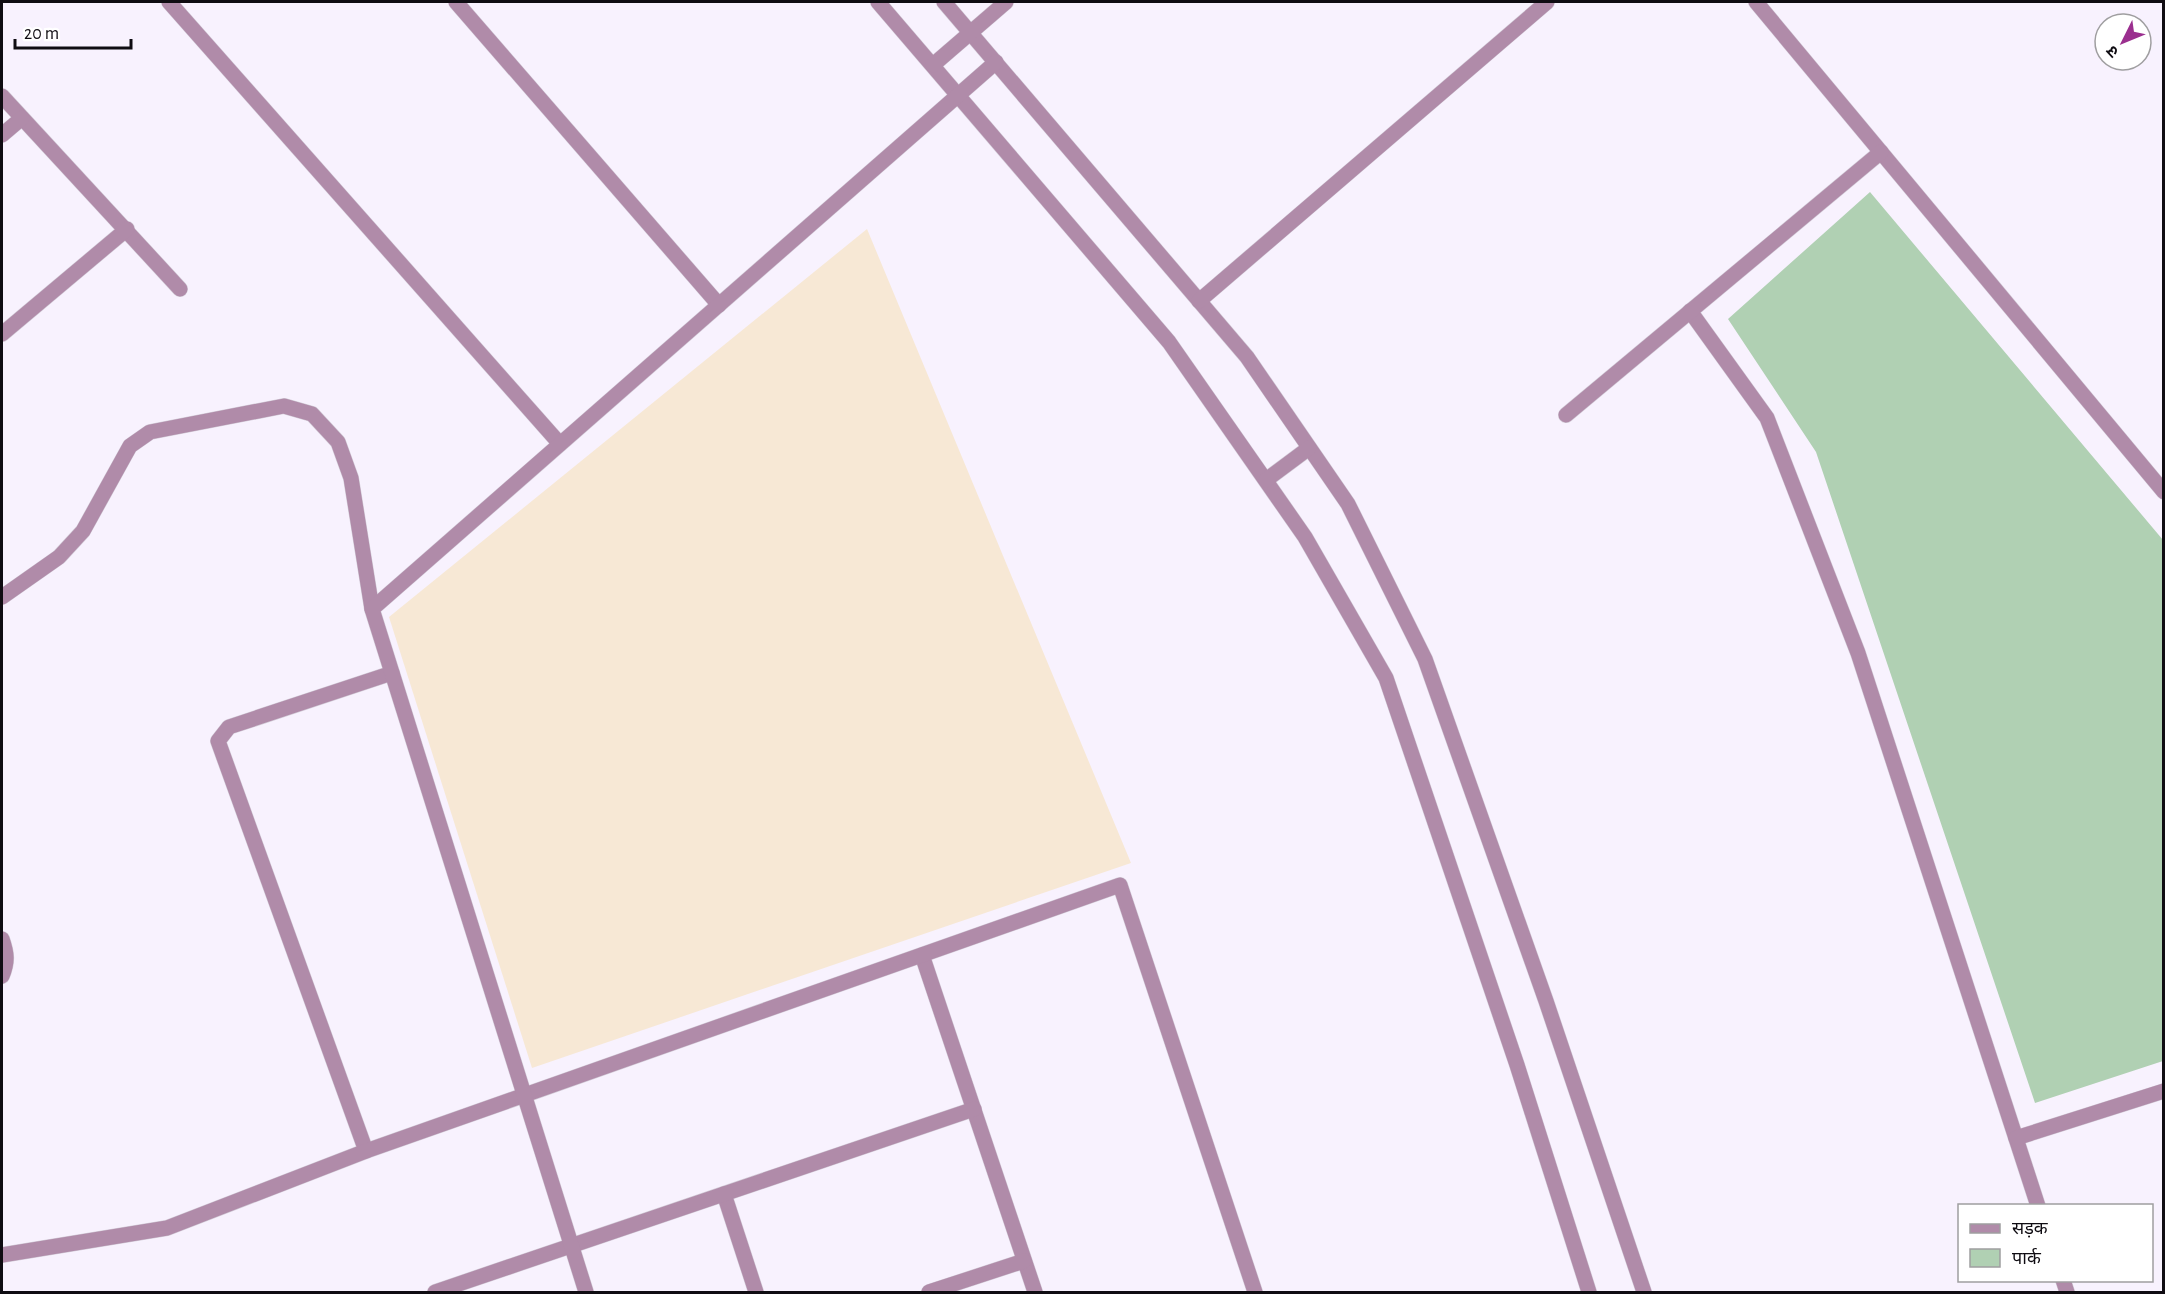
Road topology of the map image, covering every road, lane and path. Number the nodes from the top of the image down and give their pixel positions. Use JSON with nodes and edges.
{"nodes":[{"id":1,"x":169,"y":2,"type":"edge"},
{"id":2,"x":456,"y":2,"type":"edge"},
{"id":3,"x":878,"y":2,"type":"edge"},
{"id":4,"x":944,"y":2,"type":"edge"},
{"id":5,"x":1006,"y":2,"type":"edge"},
{"id":6,"x":1547,"y":2,"type":"edge"},
{"id":7,"x":1755,"y":2,"type":"edge"},
{"id":8,"x":970,"y":32,"type":"junction"},
{"id":9,"x":996,"y":62,"type":"junction"},
{"id":10,"x":933,"y":65,"type":"junction"},
{"id":11,"x":959,"y":95,"type":"junction"},
{"id":12,"x":2,"y":96,"type":"edge"},
{"id":13,"x":22,"y":118,"type":"junction"},
{"id":14,"x":2,"y":135,"type":"edge"},
{"id":15,"x":1881,"y":152,"type":"junction"},
{"id":16,"x":127,"y":229,"type":"junction"},
{"id":17,"x":180,"y":289,"type":"dead end"},
{"id":18,"x":1200,"y":302,"type":"junction"},
{"id":19,"x":720,"y":305,"type":"junction"},
{"id":20,"x":1690,"y":311,"type":"junction"},
{"id":21,"x":2,"y":334,"type":"edge"},
{"id":22,"x":1566,"y":415,"type":"dead end"},
{"id":23,"x":560,"y":444,"type":"junction"},
{"id":24,"x":1309,"y":448,"type":"junction"},
{"id":25,"x":1266,"y":480,"type":"junction"},
{"id":26,"x":2163,"y":492,"type":"edge"},
{"id":27,"x":2,"y":597,"type":"edge"},
{"id":28,"x":372,"y":609,"type":"junction"},
{"id":29,"x":392,"y":673,"type":"junction"},
{"id":30,"x":2,"y":939,"type":"edge"},
{"id":31,"x":922,"y":955,"type":"junction"},
{"id":32,"x":2,"y":976,"type":"edge"},
{"id":33,"x":2163,"y":1091,"type":"edge"},
{"id":34,"x":523,"y":1096,"type":"junction"},
{"id":35,"x":974,"y":1109,"type":"junction"},
{"id":36,"x":2016,"y":1138,"type":"junction"},
{"id":37,"x":366,"y":1151,"type":"junction"},
{"id":38,"x":724,"y":1194,"type":"junction"},
{"id":39,"x":2037,"y":1204,"type":"edge"},
{"id":40,"x":570,"y":1246,"type":"junction"},
{"id":41,"x":2,"y":1255,"type":"edge"},
{"id":42,"x":1024,"y":1262,"type":"junction"},
{"id":43,"x":435,"y":1293,"type":"edge"},
{"id":44,"x":586,"y":1293,"type":"edge"},
{"id":45,"x":756,"y":1293,"type":"edge"},
{"id":46,"x":929,"y":1293,"type":"edge"},
{"id":47,"x":1035,"y":1293,"type":"edge"},
{"id":48,"x":1255,"y":1293,"type":"edge"},
{"id":49,"x":1589,"y":1293,"type":"edge"},
{"id":50,"x":1644,"y":1293,"type":"edge"}],
"edges":[{"from":1,"to":23,"type":"street"},
{"from":2,"to":19,"type":"street"},
{"from":3,"to":10,"type":"street"},
{"from":4,"to":8,"type":"street"},
{"from":5,"to":8,"type":"street"},
{"from":6,"to":18,"type":"street"},
{"from":7,"to":15,"type":"street"},
{"from":8,"to":9,"type":"street"},
{"from":8,"to":10,"type":"street"},
{"from":9,"to":11,"type":"street"},
{"from":9,"to":18,"type":"street"},
{"from":10,"to":11,"type":"street"},
{"from":11,"to":19,"type":"street"},
{"from":11,"to":25,"type":"street"},
{"from":12,"to":13,"type":"street"},
{"from":13,"to":14,"type":"street"},
{"from":13,"to":16,"type":"street"},
{"from":15,"to":20,"type":"street"},
{"from":15,"to":26,"type":"street"},
{"from":16,"to":17,"type":"street"},
{"from":16,"to":21,"type":"street"},
{"from":18,"to":24,"type":"street"},
{"from":19,"to":23,"type":"street"},
{"from":20,"to":22,"type":"street"},
{"from":20,"to":36,"type":"street"},
{"from":23,"to":28,"type":"street"},
{"from":24,"to":25,"type":"street"},
{"from":24,"to":50,"type":"street"},
{"from":25,"to":49,"type":"street"},
{"from":27,"to":28,"type":"street"},
{"from":28,"to":29,"type":"street"},
{"from":29,"to":34,"type":"street"},
{"from":29,"to":37,"type":"street"},
{"from":30,"to":32,"type":"street"},
{"from":31,"to":34,"type":"street"},
{"from":31,"to":35,"type":"street"},
{"from":31,"to":48,"type":"street"},
{"from":33,"to":36,"type":"street"},
{"from":34,"to":37,"type":"street"},
{"from":34,"to":40,"type":"street"},
{"from":35,"to":38,"type":"street"},
{"from":35,"to":42,"type":"street"},
{"from":36,"to":39,"type":"street"},
{"from":37,"to":41,"type":"street"},
{"from":38,"to":40,"type":"street"},
{"from":38,"to":45,"type":"street"},
{"from":40,"to":43,"type":"street"},
{"from":40,"to":44,"type":"street"},
{"from":42,"to":46,"type":"street"},
{"from":42,"to":47,"type":"street"}]}
